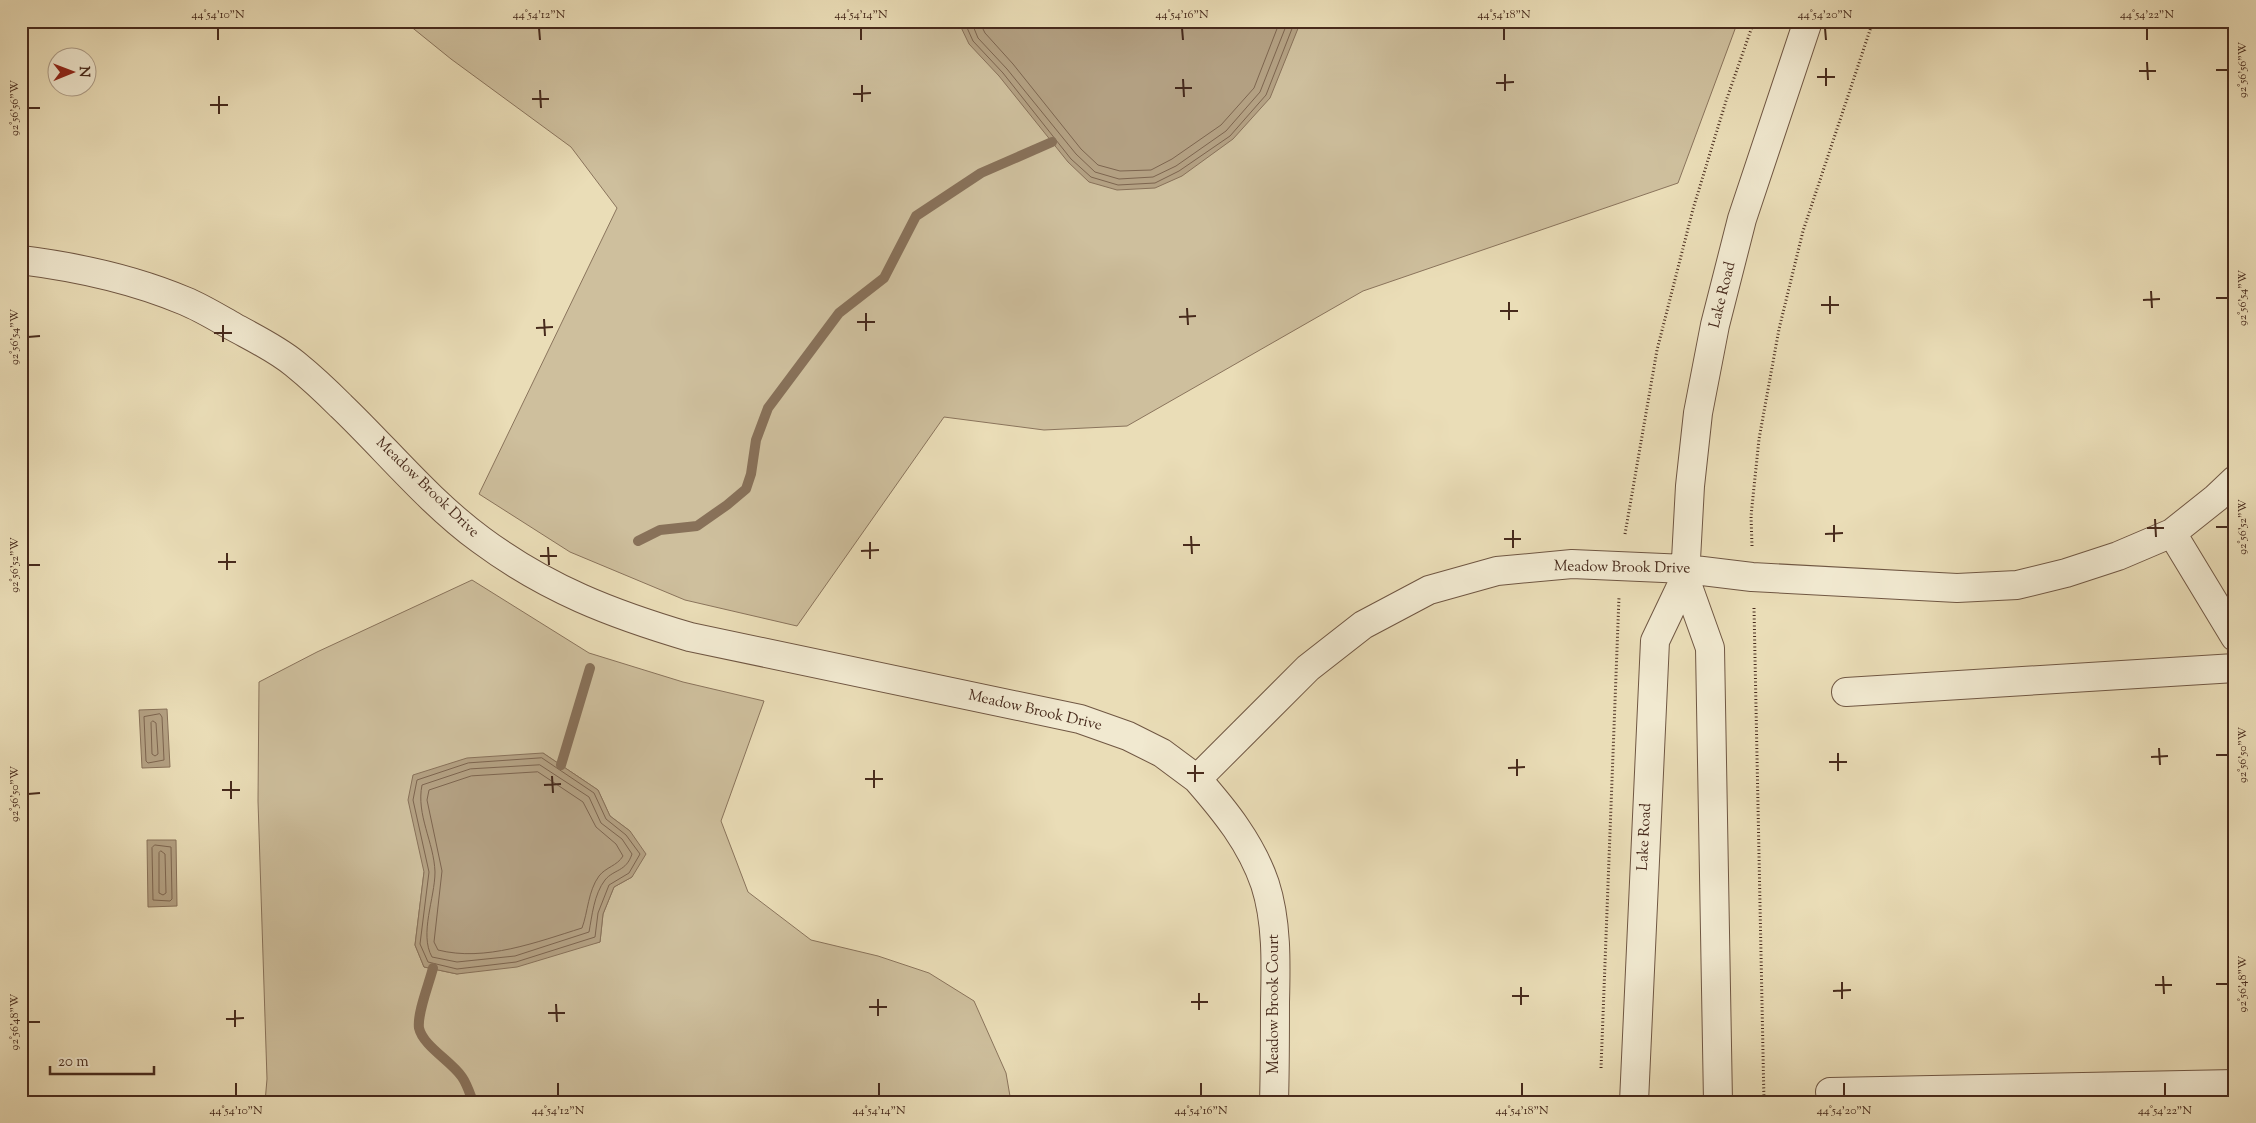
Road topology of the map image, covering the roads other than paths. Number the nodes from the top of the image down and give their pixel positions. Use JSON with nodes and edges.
{"nodes":[{"id":1,"x":1808,"y":21,"type":"edge"},
{"id":2,"x":21,"y":260,"type":"edge"},
{"id":3,"x":2235,"y":480,"type":"edge"},
{"id":4,"x":2172,"y":532,"type":"junction"},
{"id":5,"x":1685,"y":574,"type":"junction"},
{"id":6,"x":2235,"y":637,"type":"edge"},
{"id":7,"x":2235,"y":668,"type":"edge"},
{"id":8,"x":1846,"y":692,"type":"dead end"},
{"id":9,"x":1197,"y":779,"type":"junction"},
{"id":10,"x":2235,"y":1084,"type":"edge"},
{"id":11,"x":1830,"y":1092,"type":"dead end"},
{"id":12,"x":1274,"y":1102,"type":"edge"},
{"id":13,"x":1634,"y":1102,"type":"edge"},
{"id":14,"x":1718,"y":1102,"type":"edge"}],
"edges":[{"from":1,"to":5,"type":"street","name":"Lake Road"},
{"from":2,"to":9,"type":"street","name":"Meadow Brook Drive"},
{"from":3,"to":4,"type":"street","name":"Meadow Brook Drive"},
{"from":4,"to":5,"type":"street","name":"Meadow Brook Drive"},
{"from":4,"to":6,"type":"street"},
{"from":5,"to":9,"type":"street","name":"Meadow Brook Drive"},
{"from":5,"to":13,"type":"street","name":"Lake Road"},
{"from":5,"to":14,"type":"street","name":"Lake Road"},
{"from":7,"to":8,"type":"street"},
{"from":9,"to":12,"type":"street","name":"Meadow Brook Court"},
{"from":10,"to":11,"type":"street"}]}
